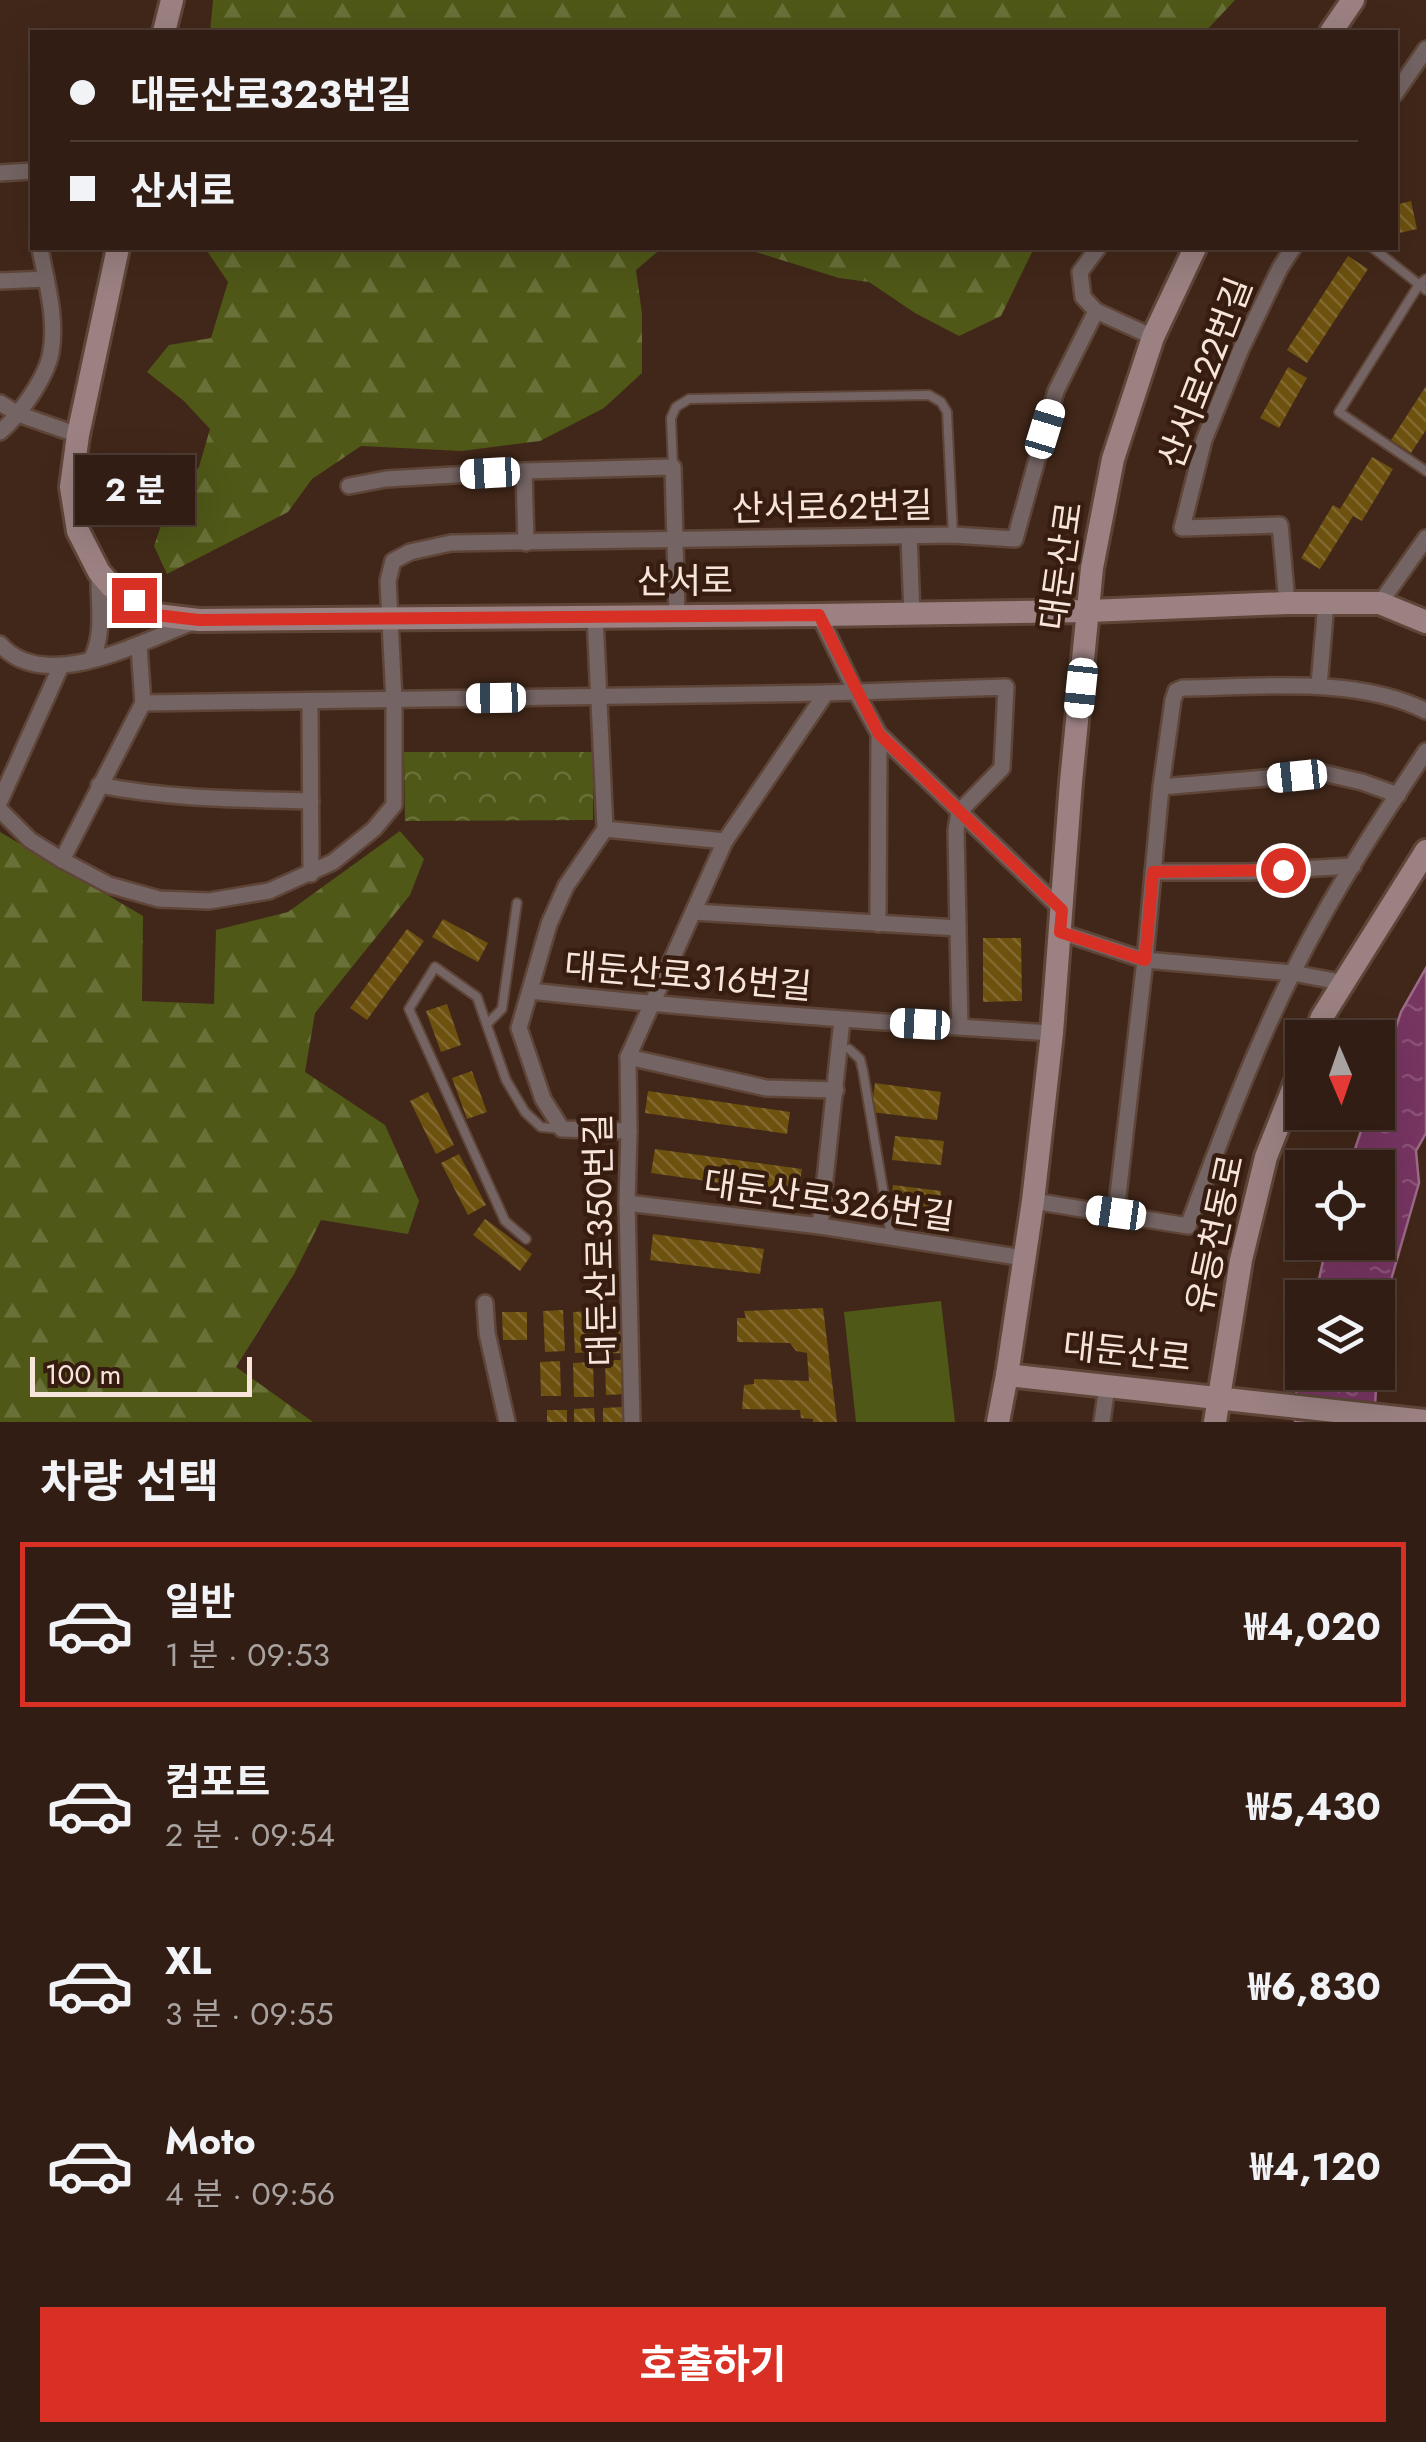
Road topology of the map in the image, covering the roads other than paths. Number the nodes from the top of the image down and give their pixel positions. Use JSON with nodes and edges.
{"nodes":[{"id":1,"x":172,"y":0,"type":"edge"},
{"id":2,"x":1352,"y":0,"type":"edge"},
{"id":3,"x":164,"y":30,"type":"edge"},
{"id":4,"x":1332,"y":30,"type":"edge"},
{"id":5,"x":1426,"y":48,"type":"edge"},
{"id":6,"x":1398,"y":90,"type":"edge"},
{"id":7,"x":30,"y":171,"type":"edge"},
{"id":8,"x":0,"y":174,"type":"edge"},
{"id":9,"x":40,"y":250,"type":"edge"},
{"id":10,"x":118,"y":250,"type":"edge"},
{"id":11,"x":1096,"y":250,"type":"edge"},
{"id":12,"x":1194,"y":250,"type":"edge"},
{"id":13,"x":1292,"y":250,"type":"edge"},
{"id":14,"x":1376,"y":250,"type":"edge"},
{"id":15,"x":46,"y":280,"type":"junction"},
{"id":16,"x":0,"y":281,"type":"edge"},
{"id":17,"x":1424,"y":284,"type":"edge"},
{"id":18,"x":1096,"y":311,"type":"junction"},
{"id":19,"x":1153,"y":337,"type":"junction"},
{"id":20,"x":0,"y":403,"type":"edge"},
{"id":21,"x":18,"y":414,"type":"junction"},
{"id":22,"x":0,"y":432,"type":"edge"},
{"id":23,"x":78,"y":435,"type":"junction"},
{"id":24,"x":673,"y":467,"type":"junction"},
{"id":25,"x":524,"y":471,"type":"junction"},
{"id":26,"x":1426,"y":471,"type":"edge"},
{"id":27,"x":349,"y":486,"type":"dead end"},
{"id":28,"x":953,"y":534,"type":"junction"},
{"id":29,"x":909,"y":536,"type":"junction"},
{"id":30,"x":1426,"y":538,"type":"edge"},
{"id":31,"x":676,"y":540,"type":"junction"},
{"id":32,"x":526,"y":543,"type":"junction"},
{"id":33,"x":99,"y":572,"type":"junction"},
{"id":34,"x":1287,"y":603,"type":"junction"},
{"id":35,"x":1326,"y":603,"type":"junction"},
{"id":36,"x":1380,"y":603,"type":"junction"},
{"id":37,"x":1089,"y":611,"type":"junction"},
{"id":38,"x":912,"y":614,"type":"junction"},
{"id":39,"x":819,"y":615,"type":"junction"},
{"id":40,"x":596,"y":616,"type":"junction"},
{"id":41,"x":678,"y":616,"type":"junction"},
{"id":42,"x":390,"y":618,"type":"junction"},
{"id":43,"x":199,"y":620,"type":"junction"},
{"id":44,"x":1426,"y":622,"type":"edge"},
{"id":45,"x":0,"y":644,"type":"edge"},
{"id":46,"x":139,"y":646,"type":"junction"},
{"id":47,"x":92,"y":658,"type":"junction"},
{"id":48,"x":60,"y":668,"type":"junction"},
{"id":49,"x":1319,"y":686,"type":"junction"},
{"id":50,"x":856,"y":692,"type":"junction"},
{"id":51,"x":826,"y":693,"type":"junction"},
{"id":52,"x":599,"y":696,"type":"junction"},
{"id":53,"x":394,"y":700,"type":"junction"},
{"id":54,"x":310,"y":701,"type":"junction"},
{"id":55,"x":143,"y":703,"type":"junction"},
{"id":56,"x":1426,"y":711,"type":"edge"},
{"id":57,"x":879,"y":734,"type":"junction"},
{"id":58,"x":1426,"y":751,"type":"edge"},
{"id":59,"x":99,"y":785,"type":"junction"},
{"id":60,"x":1161,"y":787,"type":"junction"},
{"id":61,"x":1398,"y":794,"type":"junction"},
{"id":62,"x":0,"y":801,"type":"edge"},
{"id":63,"x":310,"y":801,"type":"junction"},
{"id":64,"x":0,"y":810,"type":"edge"},
{"id":65,"x":960,"y":812,"type":"junction"},
{"id":66,"x":605,"y":830,"type":"junction"},
{"id":67,"x":725,"y":841,"type":"junction"},
{"id":68,"x":1426,"y":851,"type":"edge"},
{"id":69,"x":62,"y":860,"type":"junction"},
{"id":70,"x":1354,"y":866,"type":"junction"},
{"id":71,"x":1153,"y":872,"type":"junction"},
{"id":72,"x":311,"y":874,"type":"junction"},
{"id":73,"x":517,"y":903,"type":"dead end"},
{"id":74,"x":694,"y":912,"type":"junction"},
{"id":75,"x":1061,"y":921,"type":"junction"},
{"id":76,"x":878,"y":924,"type":"junction"},
{"id":77,"x":958,"y":928,"type":"junction"},
{"id":78,"x":1145,"y":960,"type":"junction"},
{"id":79,"x":1293,"y":973,"type":"junction"},
{"id":80,"x":1345,"y":982,"type":"junction"},
{"id":81,"x":530,"y":992,"type":"junction"},
{"id":82,"x":652,"y":1004,"type":"junction"},
{"id":83,"x":842,"y":1020,"type":"junction"},
{"id":84,"x":1321,"y":1020,"type":"edge"},
{"id":85,"x":487,"y":1024,"type":"junction"},
{"id":86,"x":960,"y":1026,"type":"junction"},
{"id":87,"x":1052,"y":1033,"type":"junction"},
{"id":88,"x":849,"y":1050,"type":"dead end"},
{"id":89,"x":628,"y":1057,"type":"junction"},
{"id":90,"x":836,"y":1090,"type":"junction"},
{"id":91,"x":1285,"y":1108,"type":"edge"},
{"id":92,"x":562,"y":1130,"type":"junction"},
{"id":93,"x":630,"y":1131,"type":"junction"},
{"id":94,"x":1032,"y":1201,"type":"junction"},
{"id":95,"x":627,"y":1203,"type":"junction"},
{"id":96,"x":1116,"y":1213,"type":"junction"},
{"id":97,"x":820,"y":1226,"type":"junction"},
{"id":98,"x":891,"y":1237,"type":"junction"},
{"id":99,"x":526,"y":1238,"type":"dead end"},
{"id":100,"x":1024,"y":1258,"type":"junction"},
{"id":101,"x":486,"y":1303,"type":"dead end"},
{"id":102,"x":1007,"y":1375,"type":"junction"},
{"id":103,"x":1107,"y":1386,"type":"junction"},
{"id":104,"x":1229,"y":1398,"type":"junction"},
{"id":105,"x":1426,"y":1421,"type":"edge"},
{"id":106,"x":507,"y":1422,"type":"edge"},
{"id":107,"x":632,"y":1422,"type":"edge"},
{"id":108,"x":998,"y":1422,"type":"edge"},
{"id":109,"x":1102,"y":1422,"type":"edge"},
{"id":110,"x":1215,"y":1422,"type":"edge"}],
"edges":[{"from":1,"to":3,"type":"main road"},
{"from":2,"to":4,"type":"main road"},
{"from":5,"to":6,"type":"street"},
{"from":7,"to":8,"type":"street"},
{"from":9,"to":15,"type":"street"},
{"from":10,"to":23,"type":"main road","name":"산서로"},
{"from":11,"to":18,"type":"street"},
{"from":12,"to":19,"type":"main road","name":"대둔산로"},
{"from":13,"to":34,"type":"street","name":"산서로22번길"},
{"from":14,"to":17,"type":"lane"},
{"from":15,"to":16,"type":"street"},
{"from":15,"to":21,"type":"street"},
{"from":17,"to":26,"type":"lane"},
{"from":18,"to":19,"type":"street"},
{"from":18,"to":28,"type":"street","name":"산서로62번길"},
{"from":19,"to":37,"type":"main road","name":"대둔산로"},
{"from":20,"to":21,"type":"street"},
{"from":21,"to":22,"type":"street"},
{"from":21,"to":23,"type":"street"},
{"from":23,"to":33,"type":"main road","name":"산서로"},
{"from":24,"to":25,"type":"street"},
{"from":24,"to":28,"type":"lane"},
{"from":24,"to":31,"type":"street"},
{"from":25,"to":27,"type":"street"},
{"from":25,"to":32,"type":"street"},
{"from":28,"to":29,"type":"street","name":"산서로62번길"},
{"from":29,"to":31,"type":"street","name":"산서로62번길"},
{"from":29,"to":38,"type":"street"},
{"from":30,"to":36,"type":"street"},
{"from":31,"to":32,"type":"street","name":"산서로62번길"},
{"from":31,"to":41,"type":"street"},
{"from":32,"to":42,"type":"street","name":"산서로62번길"},
{"from":33,"to":43,"type":"main road","name":"산서로"},
{"from":33,"to":47,"type":"street"},
{"from":34,"to":35,"type":"main road","name":"산서로"},
{"from":34,"to":37,"type":"main road","name":"산서로"},
{"from":35,"to":36,"type":"main road","name":"산서로"},
{"from":35,"to":49,"type":"street"},
{"from":36,"to":44,"type":"main road","name":"산서로"},
{"from":37,"to":38,"type":"main road","name":"산서로"},
{"from":37,"to":75,"type":"main road","name":"대둔산로"},
{"from":38,"to":39,"type":"main road","name":"산서로"},
{"from":39,"to":41,"type":"main road","name":"산서로"},
{"from":39,"to":50,"type":"street"},
{"from":40,"to":41,"type":"main road","name":"산서로"},
{"from":40,"to":42,"type":"main road","name":"산서로"},
{"from":40,"to":52,"type":"street"},
{"from":42,"to":43,"type":"main road","name":"산서로"},
{"from":42,"to":53,"type":"street"},
{"from":43,"to":46,"type":"street"},
{"from":45,"to":48,"type":"street"},
{"from":46,"to":47,"type":"street"},
{"from":46,"to":55,"type":"street"},
{"from":47,"to":48,"type":"street"},
{"from":48,"to":62,"type":"street"},
{"from":49,"to":56,"type":"street"},
{"from":49,"to":60,"type":"street"},
{"from":50,"to":51,"type":"street"},
{"from":50,"to":57,"type":"street"},
{"from":50,"to":65,"type":"street"},
{"from":51,"to":52,"type":"street"},
{"from":51,"to":67,"type":"street","name":"대둔산로350번길"},
{"from":52,"to":53,"type":"street"},
{"from":52,"to":66,"type":"street"},
{"from":53,"to":54,"type":"street"},
{"from":53,"to":72,"type":"street"},
{"from":54,"to":55,"type":"street"},
{"from":54,"to":63,"type":"street"},
{"from":55,"to":59,"type":"street"},
{"from":57,"to":65,"type":"street"},
{"from":57,"to":76,"type":"street"},
{"from":58,"to":61,"type":"street"},
{"from":59,"to":63,"type":"street"},
{"from":59,"to":69,"type":"street"},
{"from":60,"to":61,"type":"street"},
{"from":60,"to":71,"type":"street"},
{"from":61,"to":70,"type":"street"},
{"from":63,"to":72,"type":"street"},
{"from":64,"to":69,"type":"street"},
{"from":65,"to":75,"type":"street"},
{"from":65,"to":77,"type":"street"},
{"from":66,"to":67,"type":"street"},
{"from":66,"to":81,"type":"street"},
{"from":67,"to":74,"type":"street","name":"대둔산로350번길"},
{"from":68,"to":80,"type":"main road"},
{"from":69,"to":72,"type":"street"},
{"from":70,"to":71,"type":"street"},
{"from":70,"to":79,"type":"street"},
{"from":71,"to":78,"type":"street"},
{"from":73,"to":85,"type":"lane"},
{"from":74,"to":76,"type":"street"},
{"from":74,"to":82,"type":"street","name":"대둔산로350번길"},
{"from":75,"to":78,"type":"street"},
{"from":75,"to":87,"type":"main road","name":"대둔산로"},
{"from":76,"to":77,"type":"street"},
{"from":77,"to":86,"type":"street"},
{"from":78,"to":79,"type":"street"},
{"from":78,"to":96,"type":"street"},
{"from":79,"to":80,"type":"street"},
{"from":79,"to":96,"type":"street"},
{"from":80,"to":84,"type":"main road"},
{"from":81,"to":82,"type":"street","name":"대둔산로316번길"},
{"from":81,"to":92,"type":"street"},
{"from":82,"to":83,"type":"street","name":"대둔산로316번길"},
{"from":82,"to":89,"type":"street","name":"대둔산로350번길"},
{"from":83,"to":86,"type":"street","name":"대둔산로316번길"},
{"from":83,"to":90,"type":"street","name":"대둔산로316번길"},
{"from":85,"to":92,"type":"lane"},
{"from":85,"to":99,"type":"lane"},
{"from":86,"to":87,"type":"street","name":"대둔산로316번길"},
{"from":87,"to":94,"type":"main road","name":"대둔산로"},
{"from":88,"to":98,"type":"lane"},
{"from":89,"to":90,"type":"street"},
{"from":89,"to":93,"type":"street","name":"대둔산로350번길"},
{"from":90,"to":97,"type":"street","name":"대둔산로316번길"},
{"from":91,"to":104,"type":"main road","name":"유등천동로"},
{"from":92,"to":93,"type":"street"},
{"from":93,"to":95,"type":"street","name":"대둔산로350번길"},
{"from":94,"to":96,"type":"street"},
{"from":94,"to":100,"type":"main road","name":"대둔산로"},
{"from":95,"to":97,"type":"street","name":"대둔산로326번길"},
{"from":95,"to":107,"type":"street","name":"대둔산로350번길"},
{"from":97,"to":98,"type":"street","name":"대둔산로326번길"},
{"from":98,"to":100,"type":"street","name":"대둔산로326번길"},
{"from":100,"to":102,"type":"main road","name":"대둔산로"},
{"from":101,"to":106,"type":"street"},
{"from":102,"to":103,"type":"main road","name":"대둔산로"},
{"from":102,"to":108,"type":"main road","name":"대둔산로"},
{"from":103,"to":104,"type":"main road","name":"대둔산로"},
{"from":103,"to":109,"type":"street"},
{"from":104,"to":105,"type":"main road","name":"대둔산로"},
{"from":104,"to":110,"type":"main road","name":"유등천동로"}]}
